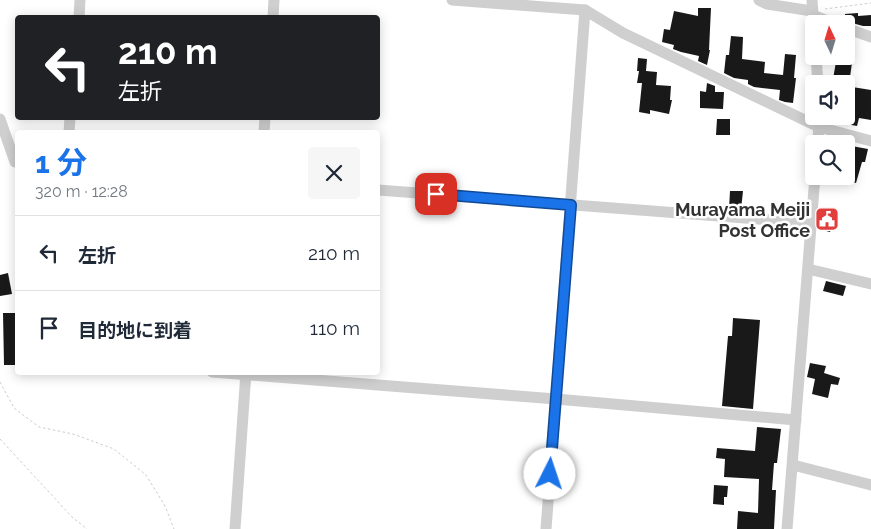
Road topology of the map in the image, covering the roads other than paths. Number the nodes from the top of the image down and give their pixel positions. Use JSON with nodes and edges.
{"nodes":[{"id":1,"x":80,"y":0,"type":"edge"},
{"id":2,"x":274,"y":0,"type":"edge"},
{"id":3,"x":452,"y":0,"type":"edge"},
{"id":4,"x":759,"y":0,"type":"edge"},
{"id":5,"x":812,"y":9,"type":"edge"},
{"id":6,"x":585,"y":10,"type":"junction"},
{"id":7,"x":79,"y":15,"type":"edge"},
{"id":8,"x":273,"y":15,"type":"edge"},
{"id":9,"x":855,"y":31,"type":"edge"},
{"id":10,"x":871,"y":37,"type":"edge"},
{"id":11,"x":805,"y":116,"type":"edge"},
{"id":12,"x":0,"y":119,"type":"edge"},
{"id":13,"x":827,"y":125,"type":"edge"},
{"id":14,"x":871,"y":142,"type":"edge"},
{"id":15,"x":15,"y":162,"type":"edge"},
{"id":16,"x":814,"y":185,"type":"edge"},
{"id":17,"x":380,"y":190,"type":"edge"},
{"id":18,"x":571,"y":205,"type":"junction"},
{"id":19,"x":811,"y":223,"type":"junction"},
{"id":20,"x":808,"y":269,"type":"junction"},
{"id":21,"x":871,"y":284,"type":"edge"},
{"id":22,"x":245,"y":375,"type":"edge"},
{"id":23,"x":257,"y":375,"type":"edge"},
{"id":24,"x":556,"y":399,"type":"junction"},
{"id":25,"x":796,"y":420,"type":"junction"},
{"id":26,"x":793,"y":465,"type":"junction"},
{"id":27,"x":871,"y":486,"type":"edge"},
{"id":28,"x":235,"y":529,"type":"edge"},
{"id":29,"x":546,"y":529,"type":"edge"},
{"id":30,"x":787,"y":529,"type":"edge"}],
"edges":[{"from":1,"to":7,"type":"street"},
{"from":2,"to":8,"type":"street"},
{"from":3,"to":6,"type":"street"},
{"from":4,"to":5,"type":"street"},
{"from":6,"to":11,"type":"street"},
{"from":6,"to":18,"type":"street"},
{"from":9,"to":10,"type":"street"},
{"from":12,"to":15,"type":"street"},
{"from":13,"to":14,"type":"street"},
{"from":16,"to":19,"type":"street"},
{"from":17,"to":18,"type":"street"},
{"from":18,"to":19,"type":"street"},
{"from":18,"to":24,"type":"street"},
{"from":19,"to":20,"type":"street"},
{"from":20,"to":21,"type":"street"},
{"from":20,"to":25,"type":"street"},
{"from":22,"to":28,"type":"street"},
{"from":23,"to":24,"type":"street"},
{"from":24,"to":25,"type":"street"},
{"from":24,"to":29,"type":"street"},
{"from":25,"to":26,"type":"street"},
{"from":26,"to":27,"type":"street"},
{"from":26,"to":30,"type":"street"}]}
